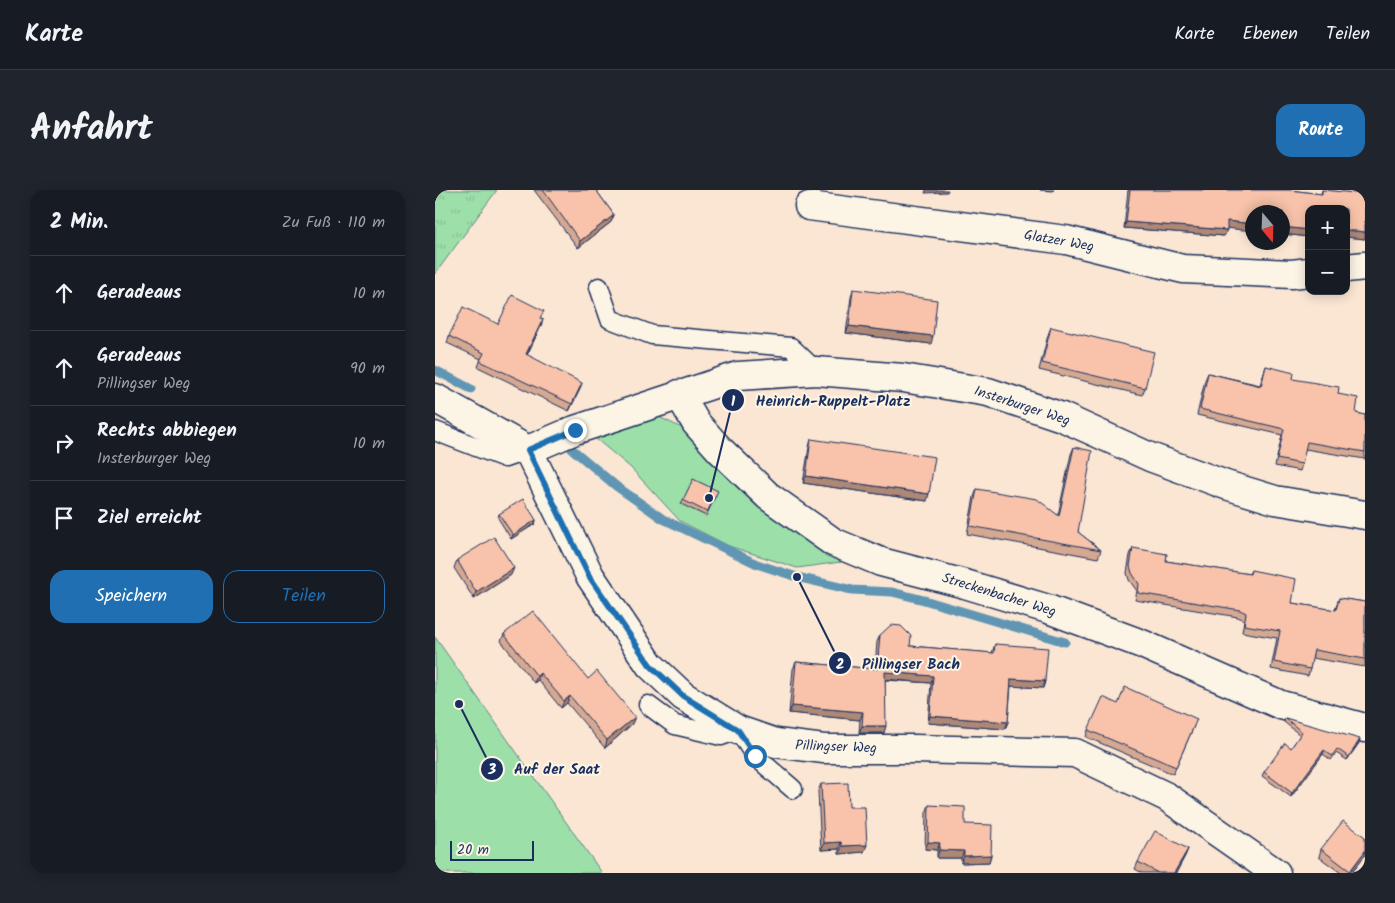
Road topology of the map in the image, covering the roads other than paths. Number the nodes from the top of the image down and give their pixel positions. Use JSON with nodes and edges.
{"nodes":[{"id":1,"x":809,"y":206,"type":"dead end"},
{"id":2,"x":1365,"y":266,"type":"edge"},
{"id":3,"x":1350,"y":268,"type":"edge"},
{"id":4,"x":1305,"y":272,"type":"edge"},
{"id":5,"x":599,"y":287,"type":"dead end"},
{"id":6,"x":816,"y":371,"type":"junction"},
{"id":7,"x":679,"y":394,"type":"junction"},
{"id":8,"x":435,"y":398,"type":"edge"},
{"id":9,"x":435,"y":431,"type":"edge"},
{"id":10,"x":528,"y":450,"type":"junction"},
{"id":11,"x":1365,"y":514,"type":"edge"},
{"id":12,"x":648,"y":705,"type":"dead end"},
{"id":13,"x":1365,"y":728,"type":"edge"},
{"id":14,"x":738,"y":730,"type":"junction"},
{"id":15,"x":793,"y":789,"type":"dead end"},
{"id":16,"x":1276,"y":873,"type":"edge"}],
"edges":[{"from":1,"to":4,"type":"street","name":"Glatzer Weg"},
{"from":2,"to":3,"type":"street"},
{"from":5,"to":6,"type":"lane"},
{"from":6,"to":7,"type":"street","name":"Insterburger Weg"},
{"from":6,"to":11,"type":"street","name":"Insterburger Weg"},
{"from":7,"to":10,"type":"street","name":"Insterburger Weg"},
{"from":7,"to":13,"type":"street","name":"Streckenbacher Weg"},
{"from":8,"to":10,"type":"street"},
{"from":9,"to":10,"type":"lane"},
{"from":10,"to":14,"type":"street","name":"Pillingser Weg"},
{"from":12,"to":14,"type":"lane"},
{"from":14,"to":15,"type":"lane"},
{"from":14,"to":16,"type":"street","name":"Pillingser Weg"}]}
